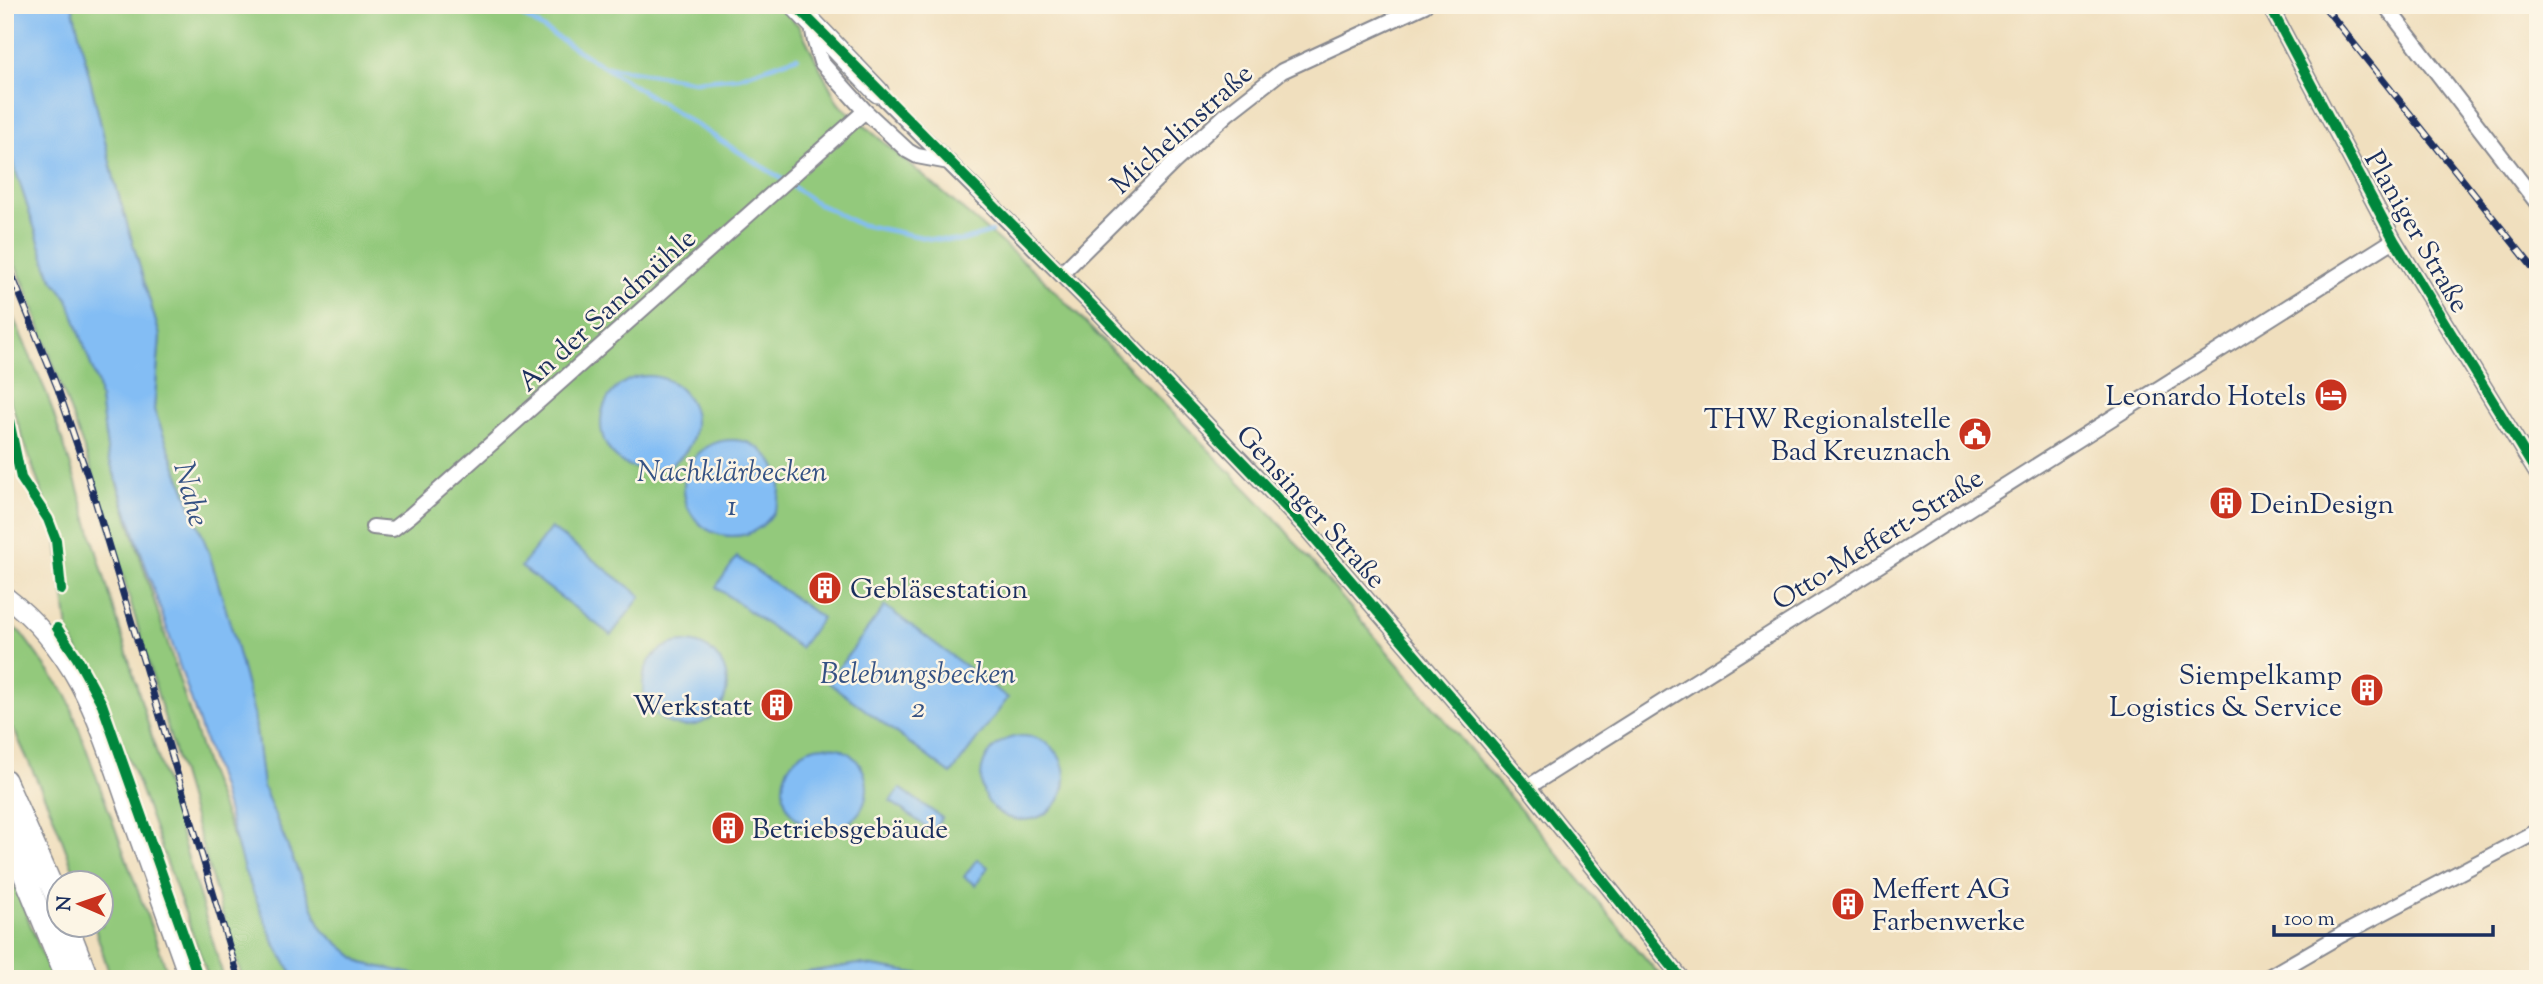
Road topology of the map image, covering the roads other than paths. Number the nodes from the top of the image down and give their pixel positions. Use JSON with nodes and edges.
{"nodes":[{"id":1,"x":795,"y":5,"type":"edge"},
{"id":2,"x":1425,"y":5,"type":"edge"},
{"id":3,"x":2269,"y":5,"type":"edge"},
{"id":4,"x":2385,"y":5,"type":"edge"},
{"id":5,"x":812,"y":23,"type":"junction"},
{"id":6,"x":878,"y":92,"type":"joint"},
{"id":7,"x":865,"y":111,"type":"junction"},
{"id":8,"x":948,"y":162,"type":"junction"},
{"id":9,"x":2538,"y":204,"type":"edge"},
{"id":10,"x":2394,"y":240,"type":"junction"},
{"id":11,"x":1061,"y":274,"type":"junction"},
{"id":12,"x":2538,"y":475,"type":"edge"},
{"id":13,"x":373,"y":527,"type":"dead end"},
{"id":14,"x":5,"y":596,"type":"edge"},
{"id":15,"x":5,"y":780,"type":"edge"},
{"id":16,"x":1528,"y":787,"type":"junction"},
{"id":17,"x":5,"y":828,"type":"edge"},
{"id":18,"x":2538,"y":831,"type":"edge"},
{"id":19,"x":46,"y":873,"type":"edge"},
{"id":20,"x":72,"y":939,"type":"edge"},
{"id":21,"x":67,"y":979,"type":"edge"},
{"id":22,"x":88,"y":979,"type":"edge"},
{"id":23,"x":189,"y":979,"type":"edge"},
{"id":24,"x":1682,"y":979,"type":"edge"},
{"id":25,"x":2265,"y":979,"type":"edge"}],
"edges":[{"from":1,"to":5,"type":"highway"},
{"from":2,"to":11,"type":"street","name":"Michelinstraße"},
{"from":3,"to":10,"type":"street","name":"Planiger Straße"},
{"from":4,"to":9,"type":"street"},
{"from":5,"to":6,"type":"highway"},
{"from":5,"to":7,"type":"street"},
{"from":6,"to":8,"type":"street","name":"Gensinger Straße"},
{"from":7,"to":8,"type":"street"},
{"from":7,"to":13,"type":"street","name":"An der Sandmühle"},
{"from":8,"to":11,"type":"street","name":"Gensinger Straße"},
{"from":10,"to":12,"type":"street","name":"Planiger Straße"},
{"from":10,"to":16,"type":"street","name":"Otto-Meffert-Straße"},
{"from":11,"to":16,"type":"street","name":"Gensinger Straße"},
{"from":14,"to":23,"type":"main road"},
{"from":15,"to":19,"type":"highway"},
{"from":16,"to":24,"type":"street","name":"Gensinger Straße"},
{"from":17,"to":21,"type":"highway"},
{"from":18,"to":25,"type":"street"},
{"from":20,"to":22,"type":"highway"}]}
